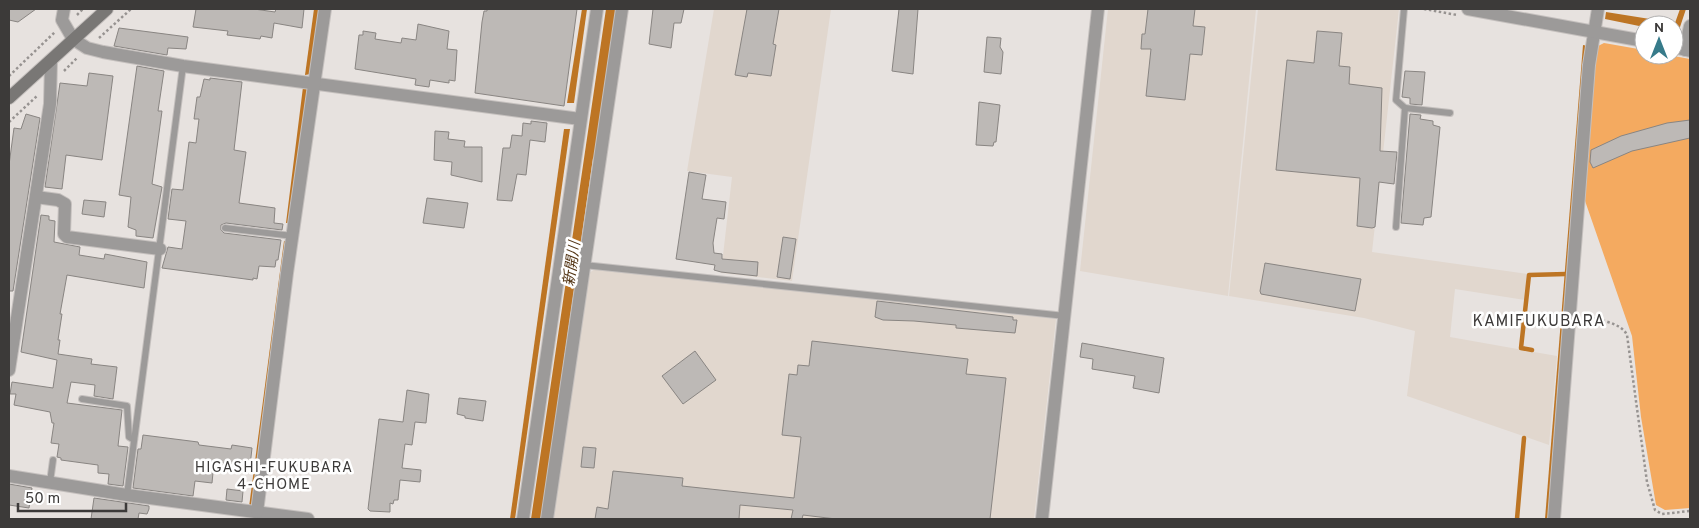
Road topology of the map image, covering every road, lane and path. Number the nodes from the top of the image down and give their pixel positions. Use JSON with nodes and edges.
{"nodes":[{"id":1,"x":64,"y":9,"type":"edge"},
{"id":2,"x":83,"y":9,"type":"edge"},
{"id":3,"x":107,"y":9,"type":"edge"},
{"id":4,"x":131,"y":9,"type":"edge"},
{"id":5,"x":325,"y":9,"type":"edge"},
{"id":6,"x":597,"y":9,"type":"edge"},
{"id":7,"x":622,"y":9,"type":"edge"},
{"id":8,"x":1098,"y":9,"type":"edge"},
{"id":9,"x":1404,"y":9,"type":"edge"},
{"id":10,"x":1468,"y":9,"type":"edge"},
{"id":11,"x":1598,"y":9,"type":"edge"},
{"id":12,"x":75,"y":16,"type":"dead end"},
{"id":13,"x":1690,"y":26,"type":"edge"},
{"id":14,"x":1595,"y":30,"type":"junction"},
{"id":15,"x":56,"y":31,"type":"dead end"},
{"id":16,"x":73,"y":39,"type":"junction"},
{"id":17,"x":1634,"y":39,"type":"edge"},
{"id":18,"x":95,"y":41,"type":"dead end"},
{"id":19,"x":1684,"y":46,"type":"edge"},
{"id":20,"x":79,"y":56,"type":"dead end"},
{"id":21,"x":51,"y":61,"type":"junction"},
{"id":22,"x":183,"y":66,"type":"junction"},
{"id":23,"x":63,"y":72,"type":"dead end"},
{"id":24,"x":9,"y":76,"type":"edge"},
{"id":25,"x":315,"y":83,"type":"junction"},
{"id":26,"x":43,"y":90,"type":"dead end"},
{"id":27,"x":9,"y":98,"type":"edge"},
{"id":28,"x":1405,"y":108,"type":"junction"},
{"id":29,"x":1450,"y":113,"type":"dead end"},
{"id":30,"x":580,"y":119,"type":"junction"},
{"id":31,"x":9,"y":122,"type":"edge"},
{"id":32,"x":36,"y":197,"type":"junction"},
{"id":33,"x":1396,"y":227,"type":"dead end"},
{"id":34,"x":226,"y":228,"type":"dead end"},
{"id":35,"x":293,"y":236,"type":"junction"},
{"id":36,"x":160,"y":249,"type":"junction"},
{"id":37,"x":583,"y":265,"type":"junction"},
{"id":38,"x":1571,"y":314,"type":"junction"},
{"id":39,"x":1065,"y":316,"type":"junction"},
{"id":40,"x":9,"y":370,"type":"edge"},
{"id":41,"x":82,"y":399,"type":"dead end"},
{"id":42,"x":134,"y":440,"type":"junction"},
{"id":43,"x":53,"y":460,"type":"dead end"},
{"id":44,"x":9,"y":476,"type":"edge"},
{"id":45,"x":50,"y":482,"type":"junction"},
{"id":46,"x":127,"y":495,"type":"junction"},
{"id":47,"x":1690,"y":511,"type":"edge"},
{"id":48,"x":257,"y":512,"type":"junction"},
{"id":49,"x":1044,"y":518,"type":"edge"},
{"id":50,"x":308,"y":519,"type":"edge"},
{"id":51,"x":523,"y":519,"type":"edge"},
{"id":52,"x":547,"y":519,"type":"edge"},
{"id":53,"x":1554,"y":519,"type":"edge"}],
"edges":[{"from":1,"to":16,"type":"street"},
{"from":2,"to":12,"type":"path"},
{"from":3,"to":16,"type":"main road"},
{"from":4,"to":18,"type":"path"},
{"from":5,"to":25,"type":"street"},
{"from":6,"to":30,"type":"street"},
{"from":7,"to":37,"type":"street"},
{"from":8,"to":39,"type":"street"},
{"from":9,"to":28,"type":"lane"},
{"from":10,"to":14,"type":"street"},
{"from":11,"to":14,"type":"street"},
{"from":13,"to":19,"type":"street"},
{"from":14,"to":17,"type":"street"},
{"from":14,"to":38,"type":"street"},
{"from":15,"to":24,"type":"path"},
{"from":16,"to":21,"type":"main road"},
{"from":16,"to":22,"type":"street"},
{"from":20,"to":23,"type":"path"},
{"from":21,"to":27,"type":"main road"},
{"from":21,"to":32,"type":"street"},
{"from":22,"to":25,"type":"street"},
{"from":22,"to":36,"type":"lane"},
{"from":25,"to":30,"type":"street"},
{"from":25,"to":35,"type":"street"},
{"from":26,"to":31,"type":"path"},
{"from":28,"to":29,"type":"lane"},
{"from":28,"to":33,"type":"lane"},
{"from":30,"to":51,"type":"street"},
{"from":32,"to":36,"type":"street"},
{"from":32,"to":40,"type":"street"},
{"from":34,"to":35,"type":"lane"},
{"from":35,"to":48,"type":"street"},
{"from":36,"to":42,"type":"lane"},
{"from":37,"to":39,"type":"lane"},
{"from":37,"to":52,"type":"street"},
{"from":38,"to":47,"type":"path"},
{"from":38,"to":53,"type":"street"},
{"from":39,"to":49,"type":"street"},
{"from":41,"to":42,"type":"lane"},
{"from":42,"to":46,"type":"lane"},
{"from":43,"to":45,"type":"lane"},
{"from":44,"to":45,"type":"street"},
{"from":45,"to":46,"type":"street"},
{"from":46,"to":48,"type":"street"},
{"from":48,"to":50,"type":"street"}]}
